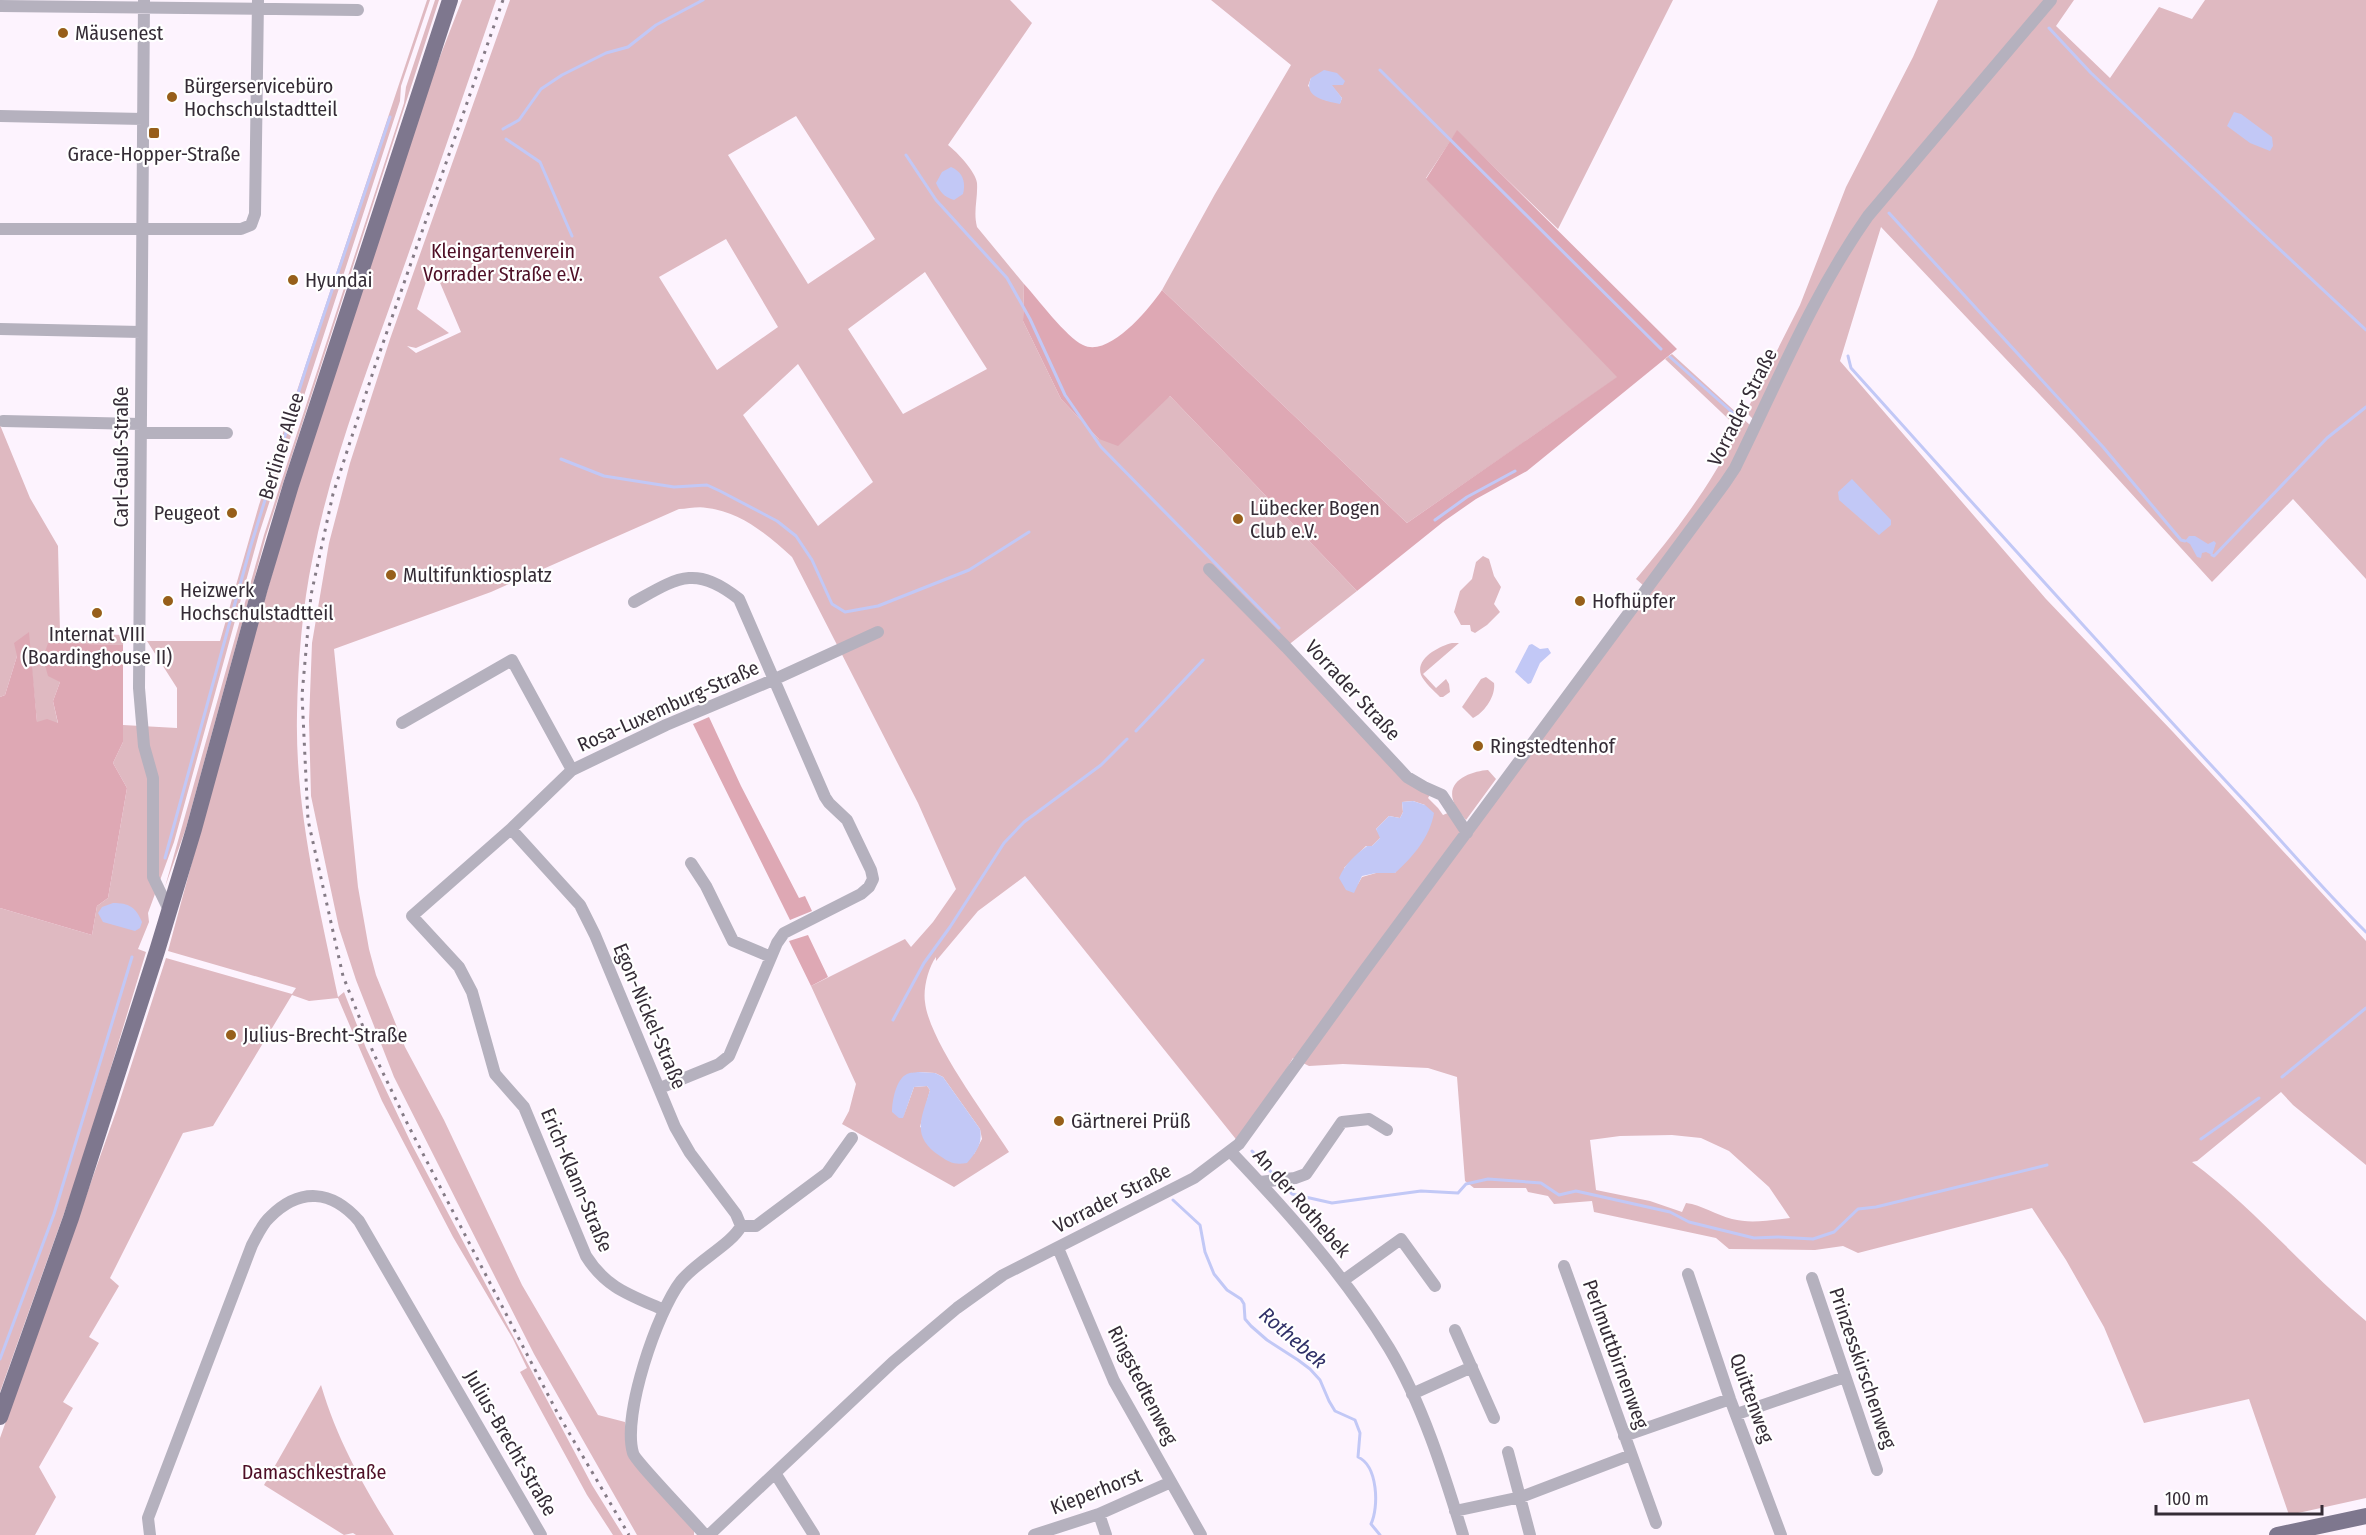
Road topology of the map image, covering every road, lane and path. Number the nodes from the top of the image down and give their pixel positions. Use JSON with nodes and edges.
{"nodes":[{"id":1,"x":450,"y":0,"type":"edge"},
{"id":2,"x":2051,"y":0,"type":"edge"},
{"id":3,"x":144,"y":4,"type":"edge"},
{"id":4,"x":258,"y":5,"type":"edge"},
{"id":5,"x":0,"y":6,"type":"edge"},
{"id":6,"x":358,"y":10,"type":"dead end"},
{"id":7,"x":0,"y":116,"type":"edge"},
{"id":8,"x":143,"y":119,"type":"junction"},
{"id":9,"x":0,"y":229,"type":"edge"},
{"id":10,"x":142,"y":230,"type":"junction"},
{"id":11,"x":0,"y":329,"type":"edge"},
{"id":12,"x":141,"y":332,"type":"junction"},
{"id":13,"x":3,"y":422,"type":"dead end"},
{"id":14,"x":141,"y":428,"type":"junction"},
{"id":15,"x":227,"y":433,"type":"dead end"},
{"id":16,"x":1209,"y":569,"type":"dead end"},
{"id":17,"x":634,"y":602,"type":"dead end"},
{"id":18,"x":878,"y":633,"type":"dead end"},
{"id":19,"x":773,"y":680,"type":"junction"},
{"id":20,"x":402,"y":723,"type":"dead end"},
{"id":21,"x":572,"y":770,"type":"junction"},
{"id":22,"x":511,"y":829,"type":"junction"},
{"id":23,"x":1467,"y":833,"type":"junction"},
{"id":24,"x":691,"y":863,"type":"dead end"},
{"id":25,"x":169,"y":910,"type":"junction"},
{"id":26,"x":412,"y":916,"type":"joint"},
{"id":27,"x":771,"y":957,"type":"junction"},
{"id":28,"x":660,"y":1088,"type":"junction"},
{"id":29,"x":1387,"y":1130,"type":"dead end"},
{"id":30,"x":852,"y":1138,"type":"dead end"},
{"id":31,"x":1231,"y":1152,"type":"junction"},
{"id":32,"x":1260,"y":1182,"type":"junction"},
{"id":33,"x":741,"y":1226,"type":"junction"},
{"id":34,"x":1058,"y":1248,"type":"junction"},
{"id":35,"x":1564,"y":1266,"type":"dead end"},
{"id":36,"x":1688,"y":1274,"type":"dead end"},
{"id":37,"x":1812,"y":1278,"type":"dead end"},
{"id":38,"x":1344,"y":1280,"type":"junction"},
{"id":39,"x":1435,"y":1286,"type":"dead end"},
{"id":40,"x":664,"y":1310,"type":"junction"},
{"id":41,"x":1455,"y":1330,"type":"dead end"},
{"id":42,"x":1472,"y":1367,"type":"junction"},
{"id":43,"x":1845,"y":1377,"type":"junction"},
{"id":44,"x":1412,"y":1394,"type":"junction"},
{"id":45,"x":1731,"y":1399,"type":"junction"},
{"id":46,"x":1737,"y":1414,"type":"junction"},
{"id":47,"x":0,"y":1417,"type":"edge"},
{"id":48,"x":1494,"y":1418,"type":"dead end"},
{"id":49,"x":1624,"y":1436,"type":"junction"},
{"id":50,"x":1508,"y":1452,"type":"dead end"},
{"id":51,"x":1631,"y":1455,"type":"junction"},
{"id":52,"x":1877,"y":1470,"type":"dead end"},
{"id":53,"x":774,"y":1473,"type":"junction"},
{"id":54,"x":1171,"y":1482,"type":"junction"},
{"id":55,"x":1521,"y":1497,"type":"junction"},
{"id":56,"x":1455,"y":1511,"type":"junction"},
{"id":57,"x":1099,"y":1514,"type":"junction"},
{"id":58,"x":2366,"y":1516,"type":"edge"},
{"id":59,"x":1656,"y":1523,"type":"dead end"},
{"id":60,"x":150,"y":1535,"type":"edge"},
{"id":61,"x":542,"y":1535,"type":"edge"},
{"id":62,"x":707,"y":1535,"type":"edge"},
{"id":63,"x":814,"y":1535,"type":"edge"},
{"id":64,"x":1034,"y":1535,"type":"edge"},
{"id":65,"x":1106,"y":1535,"type":"edge"},
{"id":66,"x":1201,"y":1535,"type":"edge"},
{"id":67,"x":1462,"y":1535,"type":"edge"},
{"id":68,"x":1530,"y":1535,"type":"edge"},
{"id":69,"x":1781,"y":1535,"type":"edge"},
{"id":70,"x":2277,"y":1535,"type":"edge"}],
"edges":[{"from":1,"to":25,"type":"main road","name":"Berliner Allee"},
{"from":2,"to":23,"type":"street","name":"Vorrader Straße"},
{"from":3,"to":4,"type":"street"},
{"from":3,"to":5,"type":"street"},
{"from":3,"to":8,"type":"street","name":"Carl-Gauß-Straße"},
{"from":4,"to":6,"type":"street"},
{"from":4,"to":10,"type":"street"},
{"from":7,"to":8,"type":"street"},
{"from":8,"to":10,"type":"street","name":"Carl-Gauß-Straße"},
{"from":9,"to":10,"type":"street"},
{"from":10,"to":12,"type":"street","name":"Carl-Gauß-Straße"},
{"from":11,"to":12,"type":"street"},
{"from":12,"to":14,"type":"street","name":"Carl-Gauß-Straße"},
{"from":13,"to":14,"type":"street"},
{"from":14,"to":15,"type":"street"},
{"from":14,"to":25,"type":"street","name":"Carl-Gauß-Straße"},
{"from":16,"to":23,"type":"street","name":"Vorrader Straße"},
{"from":17,"to":19,"type":"street"},
{"from":18,"to":19,"type":"street","name":"Rosa-Luxemburg-Straße"},
{"from":19,"to":21,"type":"street","name":"Rosa-Luxemburg-Straße"},
{"from":19,"to":27,"type":"street"},
{"from":20,"to":21,"type":"street"},
{"from":21,"to":22,"type":"street","name":"Rosa-Luxemburg-Straße"},
{"from":22,"to":26,"type":"street","name":"Rosa-Luxemburg-Straße"},
{"from":22,"to":28,"type":"street","name":"Egon-Nickel-Straße"},
{"from":23,"to":31,"type":"street","name":"Vorrader Straße"},
{"from":24,"to":27,"type":"street"},
{"from":25,"to":47,"type":"main road","name":"Berliner Allee"},
{"from":26,"to":40,"type":"street","name":"Erich-Klann-Straße"},
{"from":27,"to":28,"type":"street"},
{"from":28,"to":33,"type":"street","name":"Egon-Nickel-Straße"},
{"from":29,"to":32,"type":"street"},
{"from":30,"to":33,"type":"street"},
{"from":31,"to":32,"type":"street","name":"An der Rothebek"},
{"from":31,"to":34,"type":"street","name":"Vorrader Straße"},
{"from":32,"to":38,"type":"street","name":"An der Rothebek"},
{"from":33,"to":40,"type":"street"},
{"from":34,"to":53,"type":"street","name":"Vorrader Straße"},
{"from":34,"to":54,"type":"street","name":"Ringstedtenweg"},
{"from":35,"to":49,"type":"street","name":"Perlmuttbirnenweg"},
{"from":36,"to":45,"type":"street","name":"Quittenweg"},
{"from":37,"to":43,"type":"street","name":"Prinzesskirschenweg"},
{"from":38,"to":39,"type":"street","name":"An der Rothebek"},
{"from":38,"to":44,"type":"street","name":"An der Rothebek"},
{"from":40,"to":62,"type":"street"},
{"from":41,"to":42,"type":"street"},
{"from":42,"to":44,"type":"street"},
{"from":42,"to":48,"type":"street"},
{"from":43,"to":46,"type":"street"},
{"from":43,"to":52,"type":"street","name":"Prinzesskirschenweg"},
{"from":44,"to":56,"type":"street","name":"An der Rothebek"},
{"from":45,"to":46,"type":"street","name":"Quittenweg"},
{"from":45,"to":49,"type":"street"},
{"from":46,"to":69,"type":"street","name":"Quittenweg"},
{"from":49,"to":51,"type":"street","name":"Perlmuttbirnenweg"},
{"from":50,"to":55,"type":"street"},
{"from":51,"to":55,"type":"street","name":"Perlmuttbirnenweg"},
{"from":51,"to":59,"type":"street","name":"Perlmuttbirnenweg"},
{"from":53,"to":62,"type":"street","name":"Vorrader Straße"},
{"from":53,"to":63,"type":"street"},
{"from":54,"to":57,"type":"street","name":"Kieperhorst"},
{"from":54,"to":66,"type":"street","name":"Ringstedtenweg"},
{"from":55,"to":56,"type":"street"},
{"from":55,"to":68,"type":"street"},
{"from":56,"to":67,"type":"street","name":"An der Rothebek"},
{"from":57,"to":64,"type":"street","name":"Kieperhorst"},
{"from":57,"to":65,"type":"street"},
{"from":58,"to":70,"type":"main road"},
{"from":60,"to":61,"type":"street","name":"Julius-Brecht-Straße"}]}
